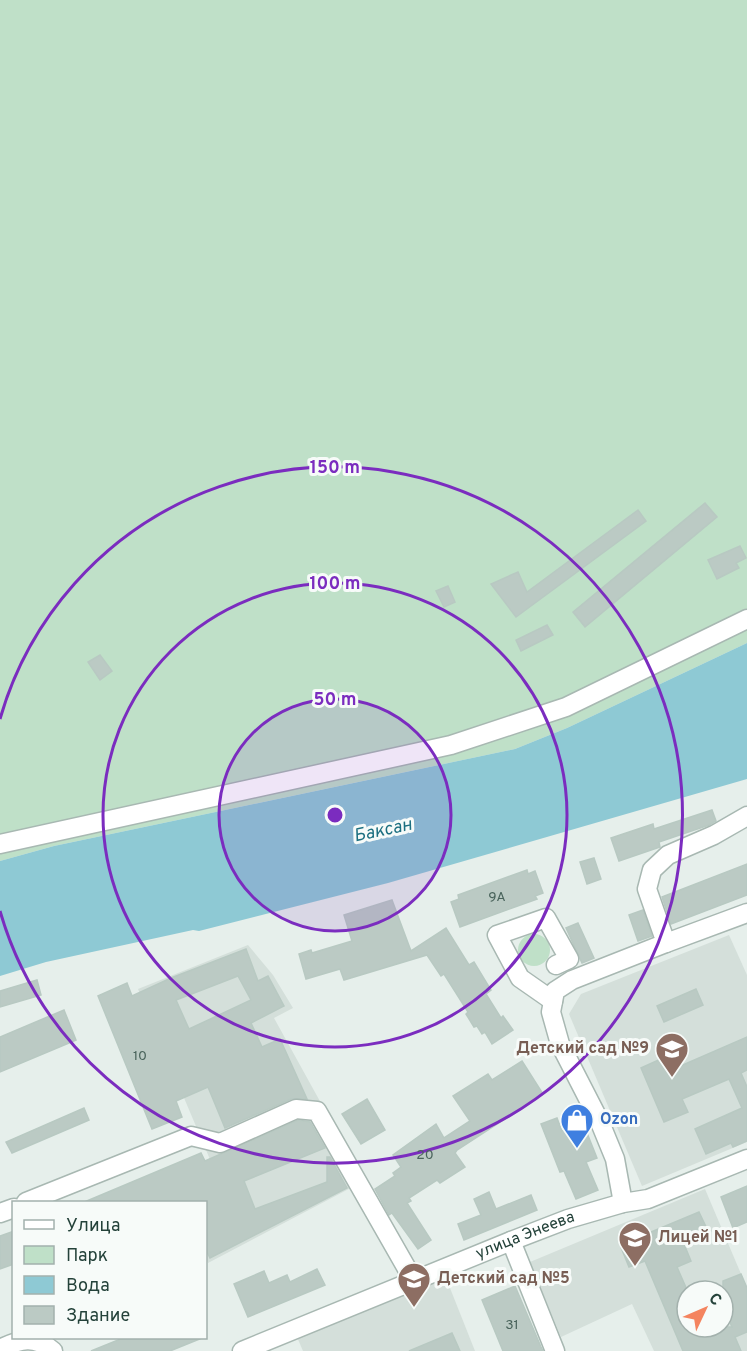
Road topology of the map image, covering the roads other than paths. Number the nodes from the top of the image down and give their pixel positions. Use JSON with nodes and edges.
{"nodes":[{"id":1,"x":747,"y":619,"type":"edge"},
{"id":2,"x":747,"y":816,"type":"edge"},
{"id":3,"x":0,"y":844,"type":"edge"},
{"id":4,"x":747,"y":913,"type":"edge"},
{"id":5,"x":666,"y":943,"type":"junction"},
{"id":6,"x":556,"y":965,"type":"dead end"},
{"id":7,"x":553,"y":1001,"type":"junction"},
{"id":8,"x":747,"y":1159,"type":"edge"},
{"id":9,"x":31,"y":1201,"type":"edge"},
{"id":10,"x":623,"y":1203,"type":"junction"},
{"id":11,"x":511,"y":1241,"type":"junction"},
{"id":12,"x":414,"y":1281,"type":"junction"},
{"id":13,"x":0,"y":1349,"type":"edge"},
{"id":14,"x":53,"y":1351,"type":"edge"},
{"id":15,"x":242,"y":1351,"type":"edge"},
{"id":16,"x":555,"y":1351,"type":"edge"}],
"edges":[{"from":1,"to":3,"type":"street"},
{"from":2,"to":5,"type":"street"},
{"from":4,"to":5,"type":"street"},
{"from":5,"to":7,"type":"street"},
{"from":6,"to":7,"type":"street"},
{"from":7,"to":10,"type":"street"},
{"from":8,"to":10,"type":"street","name":"улица Энеева"},
{"from":9,"to":12,"type":"street"},
{"from":10,"to":11,"type":"street","name":"улица Энеева"},
{"from":11,"to":12,"type":"street","name":"улица Энеева"},
{"from":11,"to":16,"type":"street"},
{"from":12,"to":15,"type":"street","name":"улица Энеева"},
{"from":13,"to":14,"type":"street"}]}
